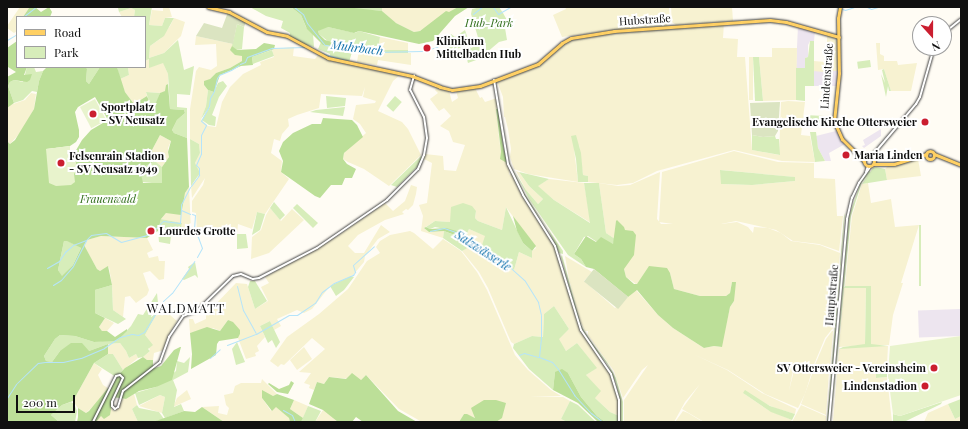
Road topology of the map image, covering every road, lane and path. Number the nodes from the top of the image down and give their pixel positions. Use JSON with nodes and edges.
{"nodes":[{"id":1,"x":208,"y":7,"type":"edge"},
{"id":2,"x":840,"y":8,"type":"edge"},
{"id":3,"x":961,"y":19,"type":"edge"},
{"id":4,"x":952,"y":26,"type":"edge"},
{"id":5,"x":833,"y":35,"type":"junction"},
{"id":6,"x":839,"y":37,"type":"junction"},
{"id":7,"x":839,"y":41,"type":"junction"},
{"id":8,"x":932,"y":56,"type":"edge"},
{"id":9,"x":414,"y":76,"type":"junction"},
{"id":10,"x":493,"y":81,"type":"junction"},
{"id":11,"x":927,"y":155,"type":"junction"},
{"id":12,"x":934,"y":156,"type":"junction"},
{"id":13,"x":865,"y":159,"type":"junction"},
{"id":14,"x":872,"y":162,"type":"junction"},
{"id":15,"x":961,"y":165,"type":"edge"},
{"id":16,"x":93,"y":422,"type":"edge"},
{"id":17,"x":619,"y":422,"type":"edge"},
{"id":18,"x":829,"y":422,"type":"edge"}],
"edges":[{"from":1,"to":9,"type":"main road"},
{"from":2,"to":6,"type":"main road","name":"Lindenstraße"},
{"from":3,"to":4,"type":"street"},
{"from":5,"to":6,"type":"main road","name":"Hubstraße"},
{"from":5,"to":7,"type":"main road"},
{"from":5,"to":10,"type":"main road","name":"Hubstraße"},
{"from":6,"to":7,"type":"main road","name":"Lindenstraße"},
{"from":7,"to":13,"type":"main road","name":"Lindenstraße"},
{"from":8,"to":14,"type":"street","name":"Hauptstraße"},
{"from":9,"to":10,"type":"main road"},
{"from":9,"to":16,"type":"street"},
{"from":10,"to":17,"type":"street"},
{"from":11,"to":12,"type":"main road"},
{"from":11,"to":12,"type":"main road"},
{"from":11,"to":14,"type":"main road"},
{"from":12,"to":15,"type":"main road"},
{"from":13,"to":14,"type":"main road","name":"Lindenstraße"},
{"from":13,"to":14,"type":"main road"},
{"from":14,"to":18,"type":"street","name":"Hauptstraße"}]}
